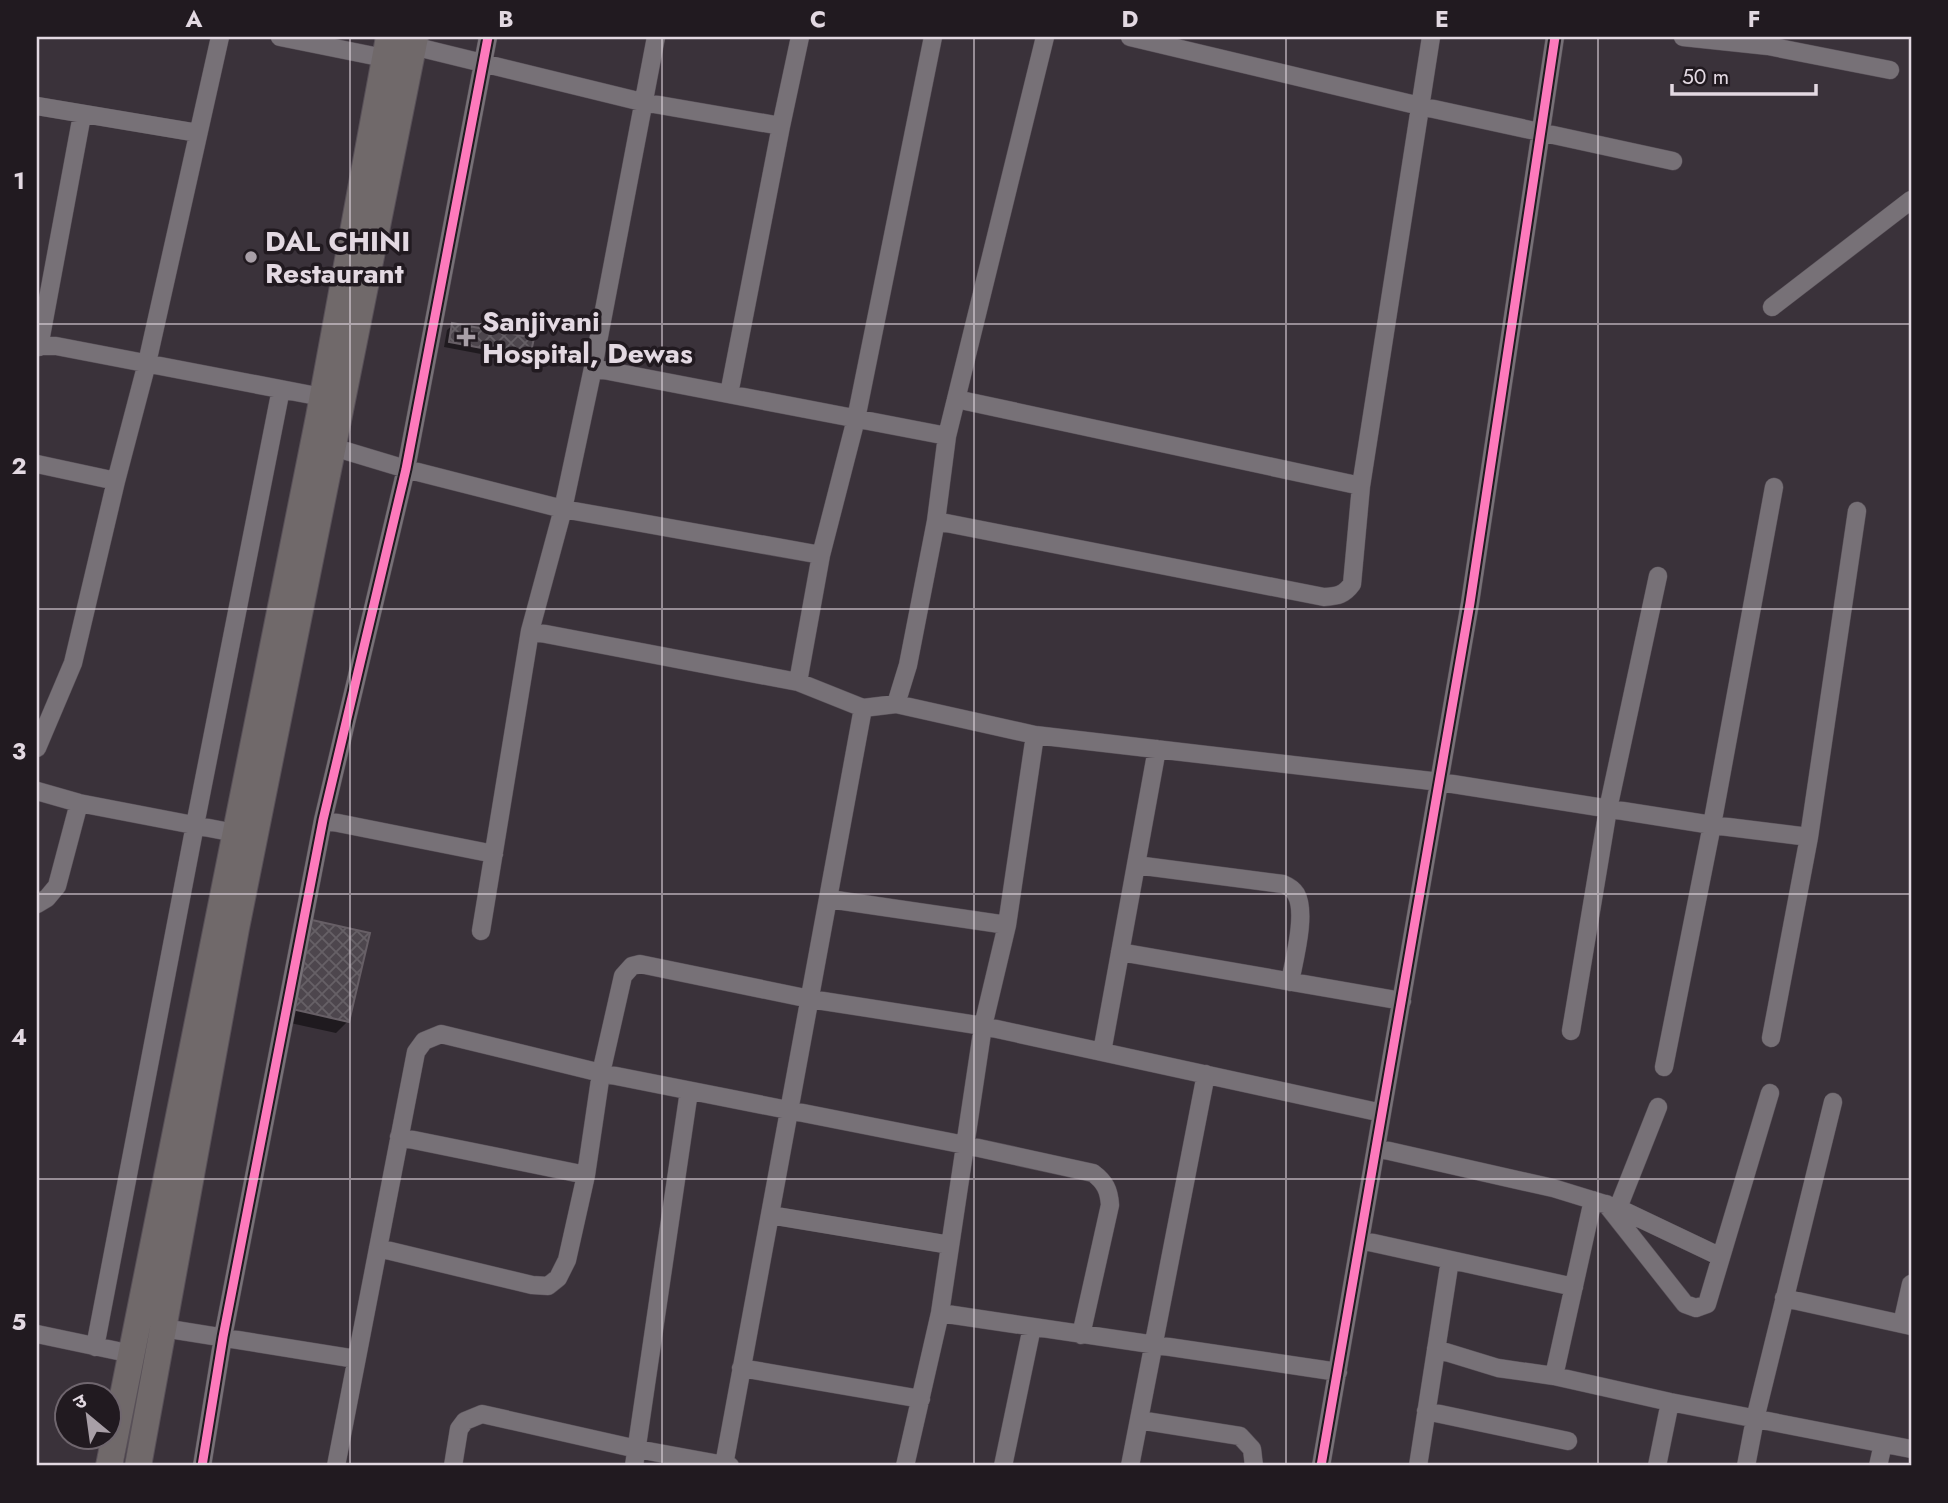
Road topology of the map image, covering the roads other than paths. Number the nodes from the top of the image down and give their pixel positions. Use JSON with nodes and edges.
{"nodes":[{"id":1,"x":220,"y":37,"type":"edge"},
{"id":2,"x":280,"y":37,"type":"edge"},
{"id":3,"x":488,"y":37,"type":"edge"},
{"id":4,"x":656,"y":37,"type":"edge"},
{"id":5,"x":800,"y":37,"type":"edge"},
{"id":6,"x":933,"y":37,"type":"edge"},
{"id":7,"x":1045,"y":37,"type":"edge"},
{"id":8,"x":1130,"y":37,"type":"edge"},
{"id":9,"x":1431,"y":37,"type":"edge"},
{"id":10,"x":1555,"y":37,"type":"edge"},
{"id":11,"x":1683,"y":37,"type":"edge"},
{"id":12,"x":1154,"y":39,"type":"edge"},
{"id":13,"x":1769,"y":42,"type":"edge"},
{"id":14,"x":401,"y":44,"type":"edge"},
{"id":15,"x":482,"y":63,"type":"junction"},
{"id":16,"x":1890,"y":70,"type":"dead end"},
{"id":17,"x":642,"y":102,"type":"junction"},
{"id":18,"x":1420,"y":106,"type":"junction"},
{"id":19,"x":37,"y":107,"type":"edge"},
{"id":20,"x":82,"y":115,"type":"junction"},
{"id":21,"x":781,"y":126,"type":"junction"},
{"id":22,"x":1540,"y":132,"type":"junction"},
{"id":23,"x":198,"y":133,"type":"junction"},
{"id":24,"x":1674,"y":161,"type":"dead end"},
{"id":25,"x":1911,"y":200,"type":"edge"},
{"id":26,"x":1772,"y":307,"type":"dead end"},
{"id":27,"x":38,"y":346,"type":"edge"},
{"id":28,"x":147,"y":363,"type":"junction"},
{"id":29,"x":593,"y":368,"type":"junction"},
{"id":30,"x":281,"y":389,"type":"junction"},
{"id":31,"x":729,"y":394,"type":"junction"},
{"id":32,"x":322,"y":397,"type":"junction"},
{"id":33,"x":956,"y":399,"type":"junction"},
{"id":34,"x":856,"y":419,"type":"junction"},
{"id":35,"x":947,"y":436,"type":"junction"},
{"id":36,"x":333,"y":447,"type":"junction"},
{"id":37,"x":37,"y":464,"type":"edge"},
{"id":38,"x":407,"y":469,"type":"junction"},
{"id":39,"x":116,"y":481,"type":"junction"},
{"id":40,"x":1361,"y":486,"type":"junction"},
{"id":41,"x":1774,"y":487,"type":"dead end"},
{"id":42,"x":563,"y":509,"type":"junction"},
{"id":43,"x":1857,"y":510,"type":"dead end"},
{"id":44,"x":936,"y":521,"type":"junction"},
{"id":45,"x":821,"y":555,"type":"junction"},
{"id":46,"x":1658,"y":576,"type":"dead end"},
{"id":47,"x":530,"y":631,"type":"junction"},
{"id":48,"x":798,"y":682,"type":"junction"},
{"id":49,"x":896,"y":704,"type":"junction"},
{"id":50,"x":863,"y":708,"type":"junction"},
{"id":51,"x":1035,"y":735,"type":"junction"},
{"id":52,"x":37,"y":748,"type":"edge"},
{"id":53,"x":1157,"y":749,"type":"junction"},
{"id":54,"x":1440,"y":782,"type":"junction"},
{"id":55,"x":37,"y":791,"type":"edge"},
{"id":56,"x":79,"y":803,"type":"junction"},
{"id":57,"x":1608,"y":809,"type":"junction"},
{"id":58,"x":323,"y":820,"type":"junction"},
{"id":59,"x":195,"y":825,"type":"junction"},
{"id":60,"x":1712,"y":825,"type":"junction"},
{"id":61,"x":235,"y":833,"type":"junction"},
{"id":62,"x":1809,"y":837,"type":"junction"},
{"id":63,"x":494,"y":853,"type":"junction"},
{"id":64,"x":1136,"y":865,"type":"junction"},
{"id":65,"x":829,"y":899,"type":"junction"},
{"id":66,"x":37,"y":904,"type":"edge"},
{"id":67,"x":1007,"y":925,"type":"junction"},
{"id":68,"x":481,"y":931,"type":"dead end"},
{"id":69,"x":1120,"y":952,"type":"junction"},
{"id":70,"x":1290,"y":982,"type":"junction"},
{"id":71,"x":810,"y":999,"type":"junction"},
{"id":72,"x":1402,"y":1001,"type":"junction"},
{"id":73,"x":983,"y":1026,"type":"junction"},
{"id":74,"x":1571,"y":1031,"type":"dead end"},
{"id":75,"x":1771,"y":1038,"type":"dead end"},
{"id":76,"x":1102,"y":1052,"type":"junction"},
{"id":77,"x":1664,"y":1067,"type":"dead end"},
{"id":78,"x":601,"y":1073,"type":"junction"},
{"id":79,"x":1206,"y":1074,"type":"junction"},
{"id":80,"x":689,"y":1091,"type":"junction"},
{"id":81,"x":1770,"y":1093,"type":"dead end"},
{"id":82,"x":1833,"y":1102,"type":"dead end"},
{"id":83,"x":1658,"y":1107,"type":"dead end"},
{"id":84,"x":789,"y":1111,"type":"junction"},
{"id":85,"x":1382,"y":1113,"type":"junction"},
{"id":86,"x":399,"y":1138,"type":"junction"},
{"id":87,"x":965,"y":1145,"type":"junction"},
{"id":88,"x":1376,"y":1148,"type":"junction"},
{"id":89,"x":586,"y":1175,"type":"junction"},
{"id":90,"x":1605,"y":1204,"type":"junction"},
{"id":91,"x":770,"y":1214,"type":"junction"},
{"id":92,"x":1360,"y":1240,"type":"junction"},
{"id":93,"x":950,"y":1245,"type":"junction"},
{"id":94,"x":378,"y":1248,"type":"junction"},
{"id":95,"x":1721,"y":1257,"type":"junction"},
{"id":96,"x":1450,"y":1259,"type":"junction"},
{"id":97,"x":1911,"y":1284,"type":"edge"},
{"id":98,"x":1574,"y":1287,"type":"junction"},
{"id":99,"x":1784,"y":1298,"type":"junction"},
{"id":100,"x":940,"y":1313,"type":"junction"},
{"id":101,"x":1906,"y":1325,"type":"edge"},
{"id":102,"x":1032,"y":1327,"type":"junction"},
{"id":103,"x":163,"y":1328,"type":"junction"},
{"id":104,"x":37,"y":1334,"type":"edge"},
{"id":105,"x":1081,"y":1335,"type":"junction"},
{"id":106,"x":223,"y":1337,"type":"junction"},
{"id":107,"x":1155,"y":1346,"type":"junction"},
{"id":108,"x":95,"y":1347,"type":"junction"},
{"id":109,"x":1436,"y":1349,"type":"junction"},
{"id":110,"x":132,"y":1354,"type":"junction"},
{"id":111,"x":356,"y":1359,"type":"junction"},
{"id":112,"x":741,"y":1368,"type":"junction"},
{"id":113,"x":1338,"y":1372,"type":"junction"},
{"id":114,"x":1554,"y":1376,"type":"junction"},
{"id":115,"x":921,"y":1399,"type":"junction"},
{"id":116,"x":1670,"y":1402,"type":"junction"},
{"id":117,"x":1426,"y":1411,"type":"junction"},
{"id":118,"x":1755,"y":1419,"type":"junction"},
{"id":119,"x":1139,"y":1420,"type":"junction"},
{"id":120,"x":1568,"y":1441,"type":"dead end"},
{"id":121,"x":1883,"y":1444,"type":"junction"},
{"id":122,"x":1911,"y":1449,"type":"edge"},
{"id":123,"x":636,"y":1458,"type":"edge"},
{"id":124,"x":109,"y":1466,"type":"edge"},
{"id":125,"x":138,"y":1466,"type":"edge"},
{"id":126,"x":202,"y":1466,"type":"edge"},
{"id":127,"x":336,"y":1466,"type":"edge"},
{"id":128,"x":453,"y":1466,"type":"edge"},
{"id":129,"x":727,"y":1466,"type":"edge"},
{"id":130,"x":905,"y":1466,"type":"edge"},
{"id":131,"x":1003,"y":1466,"type":"edge"},
{"id":132,"x":1130,"y":1466,"type":"edge"},
{"id":133,"x":1254,"y":1466,"type":"edge"},
{"id":134,"x":1321,"y":1466,"type":"edge"},
{"id":135,"x":1418,"y":1466,"type":"edge"},
{"id":136,"x":1657,"y":1466,"type":"edge"},
{"id":137,"x":1746,"y":1466,"type":"edge"},
{"id":138,"x":1878,"y":1466,"type":"edge"}],
"edges":[{"from":1,"to":23,"type":"street"},
{"from":2,"to":14,"type":"street"},
{"from":3,"to":15,"type":"street"},
{"from":4,"to":17,"type":"street"},
{"from":5,"to":21,"type":"street"},
{"from":6,"to":34,"type":"street"},
{"from":7,"to":33,"type":"street"},
{"from":8,"to":12,"type":"street"},
{"from":9,"to":18,"type":"street"},
{"from":10,"to":22,"type":"street"},
{"from":11,"to":13,"type":"street"},
{"from":12,"to":18,"type":"street"},
{"from":13,"to":16,"type":"street"},
{"from":14,"to":15,"type":"street"},
{"from":14,"to":32,"type":"main road"},
{"from":14,"to":36,"type":"main road"},
{"from":15,"to":17,"type":"street"},
{"from":15,"to":38,"type":"street"},
{"from":17,"to":21,"type":"street"},
{"from":17,"to":29,"type":"street"},
{"from":18,"to":22,"type":"street"},
{"from":18,"to":40,"type":"street"},
{"from":19,"to":20,"type":"street"},
{"from":20,"to":23,"type":"street"},
{"from":20,"to":27,"type":"street"},
{"from":21,"to":31,"type":"street"},
{"from":22,"to":24,"type":"street"},
{"from":22,"to":54,"type":"street"},
{"from":23,"to":28,"type":"street"},
{"from":25,"to":26,"type":"street"},
{"from":27,"to":28,"type":"street"},
{"from":28,"to":30,"type":"street"},
{"from":28,"to":39,"type":"street"},
{"from":29,"to":31,"type":"street"},
{"from":29,"to":42,"type":"street"},
{"from":30,"to":32,"type":"street"},
{"from":30,"to":59,"type":"street"},
{"from":31,"to":34,"type":"street"},
{"from":32,"to":61,"type":"main road"},
{"from":33,"to":35,"type":"street"},
{"from":33,"to":40,"type":"street"},
{"from":34,"to":35,"type":"street"},
{"from":34,"to":45,"type":"street"},
{"from":35,"to":44,"type":"street"},
{"from":36,"to":38,"type":"street"},
{"from":36,"to":103,"type":"main road"},
{"from":37,"to":39,"type":"street"},
{"from":38,"to":42,"type":"street"},
{"from":38,"to":58,"type":"street"},
{"from":39,"to":52,"type":"street"},
{"from":40,"to":44,"type":"street"},
{"from":41,"to":60,"type":"street"},
{"from":42,"to":45,"type":"street"},
{"from":42,"to":47,"type":"street"},
{"from":43,"to":62,"type":"street"},
{"from":44,"to":49,"type":"street"},
{"from":45,"to":48,"type":"street"},
{"from":46,"to":57,"type":"street"},
{"from":47,"to":48,"type":"street"},
{"from":47,"to":63,"type":"street"},
{"from":48,"to":50,"type":"street"},
{"from":49,"to":50,"type":"street"},
{"from":49,"to":51,"type":"street"},
{"from":50,"to":65,"type":"street"},
{"from":51,"to":53,"type":"street"},
{"from":51,"to":67,"type":"street"},
{"from":53,"to":54,"type":"street"},
{"from":53,"to":64,"type":"street"},
{"from":54,"to":57,"type":"street"},
{"from":54,"to":72,"type":"street"},
{"from":55,"to":56,"type":"street"},
{"from":56,"to":59,"type":"street"},
{"from":56,"to":66,"type":"street"},
{"from":57,"to":60,"type":"street"},
{"from":57,"to":74,"type":"street"},
{"from":58,"to":63,"type":"street"},
{"from":58,"to":106,"type":"street"},
{"from":59,"to":61,"type":"street"},
{"from":59,"to":108,"type":"street"},
{"from":60,"to":62,"type":"street"},
{"from":60,"to":77,"type":"street"},
{"from":61,"to":110,"type":"main road"},
{"from":62,"to":75,"type":"street"},
{"from":63,"to":68,"type":"street"},
{"from":64,"to":69,"type":"street"},
{"from":64,"to":70,"type":"street"},
{"from":65,"to":67,"type":"street"},
{"from":65,"to":71,"type":"street"},
{"from":67,"to":73,"type":"street"},
{"from":69,"to":70,"type":"street"},
{"from":69,"to":76,"type":"street"},
{"from":70,"to":72,"type":"street"},
{"from":71,"to":73,"type":"street"},
{"from":71,"to":78,"type":"street"},
{"from":71,"to":84,"type":"street"},
{"from":72,"to":85,"type":"street"},
{"from":73,"to":76,"type":"street"},
{"from":73,"to":87,"type":"street"},
{"from":76,"to":79,"type":"street"},
{"from":78,"to":80,"type":"street"},
{"from":78,"to":86,"type":"street"},
{"from":78,"to":89,"type":"street"},
{"from":79,"to":85,"type":"street"},
{"from":79,"to":107,"type":"street"},
{"from":80,"to":84,"type":"street"},
{"from":80,"to":123,"type":"street"},
{"from":81,"to":95,"type":"street"},
{"from":82,"to":99,"type":"street"},
{"from":83,"to":90,"type":"street"},
{"from":84,"to":87,"type":"street"},
{"from":84,"to":91,"type":"street"},
{"from":85,"to":88,"type":"street"},
{"from":86,"to":89,"type":"street"},
{"from":86,"to":94,"type":"street"},
{"from":87,"to":93,"type":"street"},
{"from":87,"to":105,"type":"street"},
{"from":88,"to":90,"type":"street"},
{"from":88,"to":92,"type":"street"},
{"from":89,"to":94,"type":"street"},
{"from":90,"to":95,"type":"street"},
{"from":90,"to":95,"type":"street"},
{"from":90,"to":98,"type":"street"},
{"from":91,"to":93,"type":"street"},
{"from":91,"to":112,"type":"street"},
{"from":92,"to":96,"type":"street"},
{"from":92,"to":113,"type":"street"},
{"from":93,"to":100,"type":"street"},
{"from":94,"to":111,"type":"street"},
{"from":96,"to":98,"type":"street"},
{"from":96,"to":109,"type":"street"},
{"from":97,"to":101,"type":"street"},
{"from":98,"to":114,"type":"street"},
{"from":99,"to":101,"type":"street"},
{"from":99,"to":118,"type":"street"},
{"from":100,"to":102,"type":"street"},
{"from":100,"to":115,"type":"street"},
{"from":102,"to":105,"type":"street"},
{"from":102,"to":131,"type":"street"},
{"from":103,"to":106,"type":"street"},
{"from":103,"to":125,"type":"main road"},
{"from":104,"to":108,"type":"street"},
{"from":105,"to":107,"type":"street"},
{"from":106,"to":111,"type":"street"},
{"from":106,"to":126,"type":"street"},
{"from":107,"to":113,"type":"street"},
{"from":107,"to":119,"type":"street"},
{"from":108,"to":110,"type":"street"},
{"from":109,"to":114,"type":"street"},
{"from":109,"to":117,"type":"street"},
{"from":110,"to":124,"type":"main road"},
{"from":111,"to":127,"type":"street"},
{"from":112,"to":115,"type":"street"},
{"from":112,"to":129,"type":"street"},
{"from":113,"to":134,"type":"street"},
{"from":114,"to":116,"type":"street"},
{"from":115,"to":130,"type":"street"},
{"from":116,"to":118,"type":"street"},
{"from":116,"to":136,"type":"street"},
{"from":117,"to":120,"type":"street"},
{"from":117,"to":135,"type":"street"},
{"from":118,"to":121,"type":"street"},
{"from":118,"to":137,"type":"street"},
{"from":119,"to":132,"type":"street"},
{"from":119,"to":133,"type":"street"},
{"from":121,"to":122,"type":"street"},
{"from":121,"to":138,"type":"street"},
{"from":123,"to":128,"type":"street"},
{"from":123,"to":129,"type":"street"}]}
